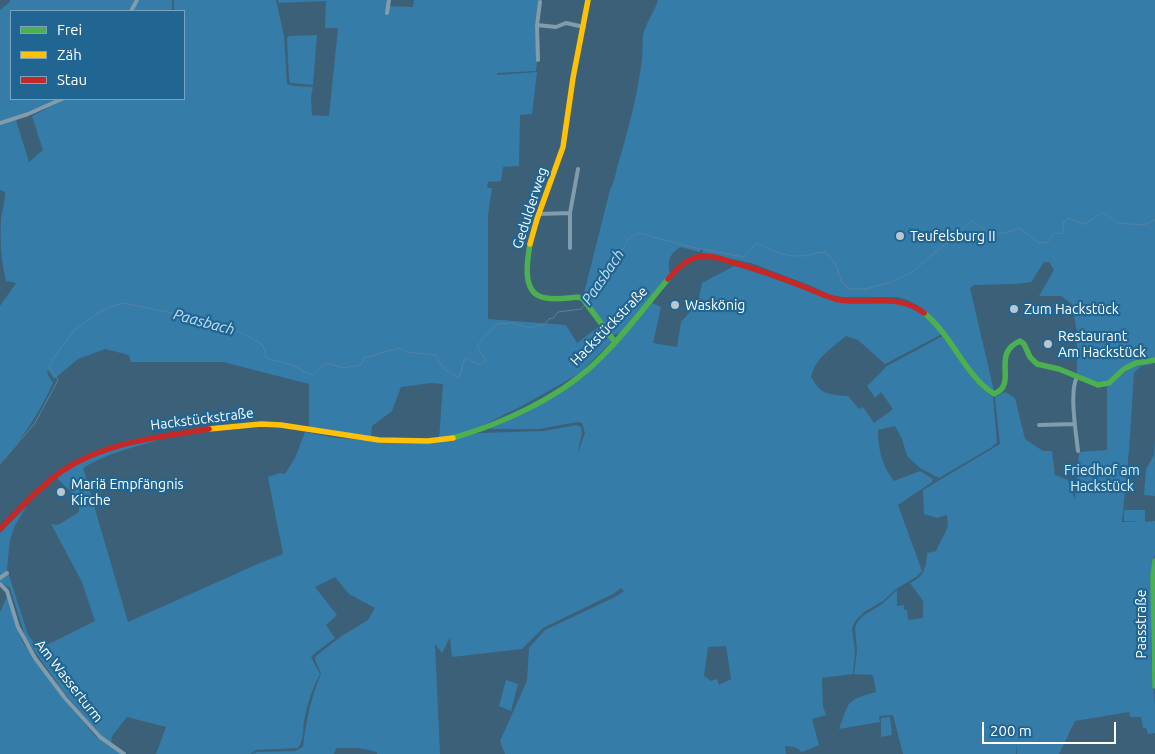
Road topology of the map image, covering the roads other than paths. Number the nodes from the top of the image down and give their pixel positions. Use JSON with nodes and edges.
{"nodes":[{"id":1,"x":389,"y":0,"type":"edge"},
{"id":2,"x":588,"y":0,"type":"edge"},
{"id":3,"x":540,"y":2,"type":"dead end"},
{"id":4,"x":388,"y":14,"type":"dead end"},
{"id":5,"x":537,"y":25,"type":"junction"},
{"id":6,"x":584,"y":26,"type":"junction"},
{"id":7,"x":538,"y":60,"type":"dead end"},
{"id":8,"x":60,"y":100,"type":"edge"},
{"id":9,"x":0,"y":123,"type":"edge"},
{"id":10,"x":578,"y":169,"type":"dead end"},
{"id":11,"x":570,"y":213,"type":"junction"},
{"id":12,"x":538,"y":214,"type":"junction"},
{"id":13,"x":570,"y":248,"type":"dead end"},
{"id":14,"x":615,"y":342,"type":"junction"},
{"id":15,"x":1155,"y":360,"type":"edge"},
{"id":16,"x":1077,"y":377,"type":"junction"},
{"id":17,"x":1076,"y":424,"type":"junction"},
{"id":18,"x":1039,"y":425,"type":"dead end"},
{"id":19,"x":1078,"y":451,"type":"dead end"},
{"id":20,"x":0,"y":530,"type":"edge"},
{"id":21,"x":1155,"y":561,"type":"edge"},
{"id":22,"x":7,"y":573,"type":"dead end"},
{"id":23,"x":0,"y":578,"type":"edge"},
{"id":24,"x":0,"y":584,"type":"edge"},
{"id":25,"x":1155,"y":686,"type":"edge"},
{"id":26,"x":124,"y":754,"type":"edge"}],
"edges":[{"from":1,"to":4,"type":"street"},
{"from":2,"to":6,"type":"street","name":"Gedulderweg"},
{"from":3,"to":5,"type":"street"},
{"from":5,"to":6,"type":"street"},
{"from":5,"to":7,"type":"street"},
{"from":6,"to":12,"type":"street","name":"Gedulderweg"},
{"from":8,"to":9,"type":"street"},
{"from":10,"to":11,"type":"street"},
{"from":11,"to":12,"type":"street"},
{"from":11,"to":13,"type":"street"},
{"from":12,"to":14,"type":"street","name":"Gedulderweg"},
{"from":14,"to":16,"type":"street","name":"Hackstückstraße"},
{"from":14,"to":20,"type":"street","name":"Hackstückstraße"},
{"from":15,"to":16,"type":"street","name":"Hackstückstraße"},
{"from":16,"to":17,"type":"street"},
{"from":17,"to":18,"type":"street"},
{"from":17,"to":19,"type":"street"},
{"from":21,"to":25,"type":"street","name":"Paasstraße"},
{"from":22,"to":23,"type":"street"},
{"from":24,"to":26,"type":"street","name":"Am Wasserturm"}]}
